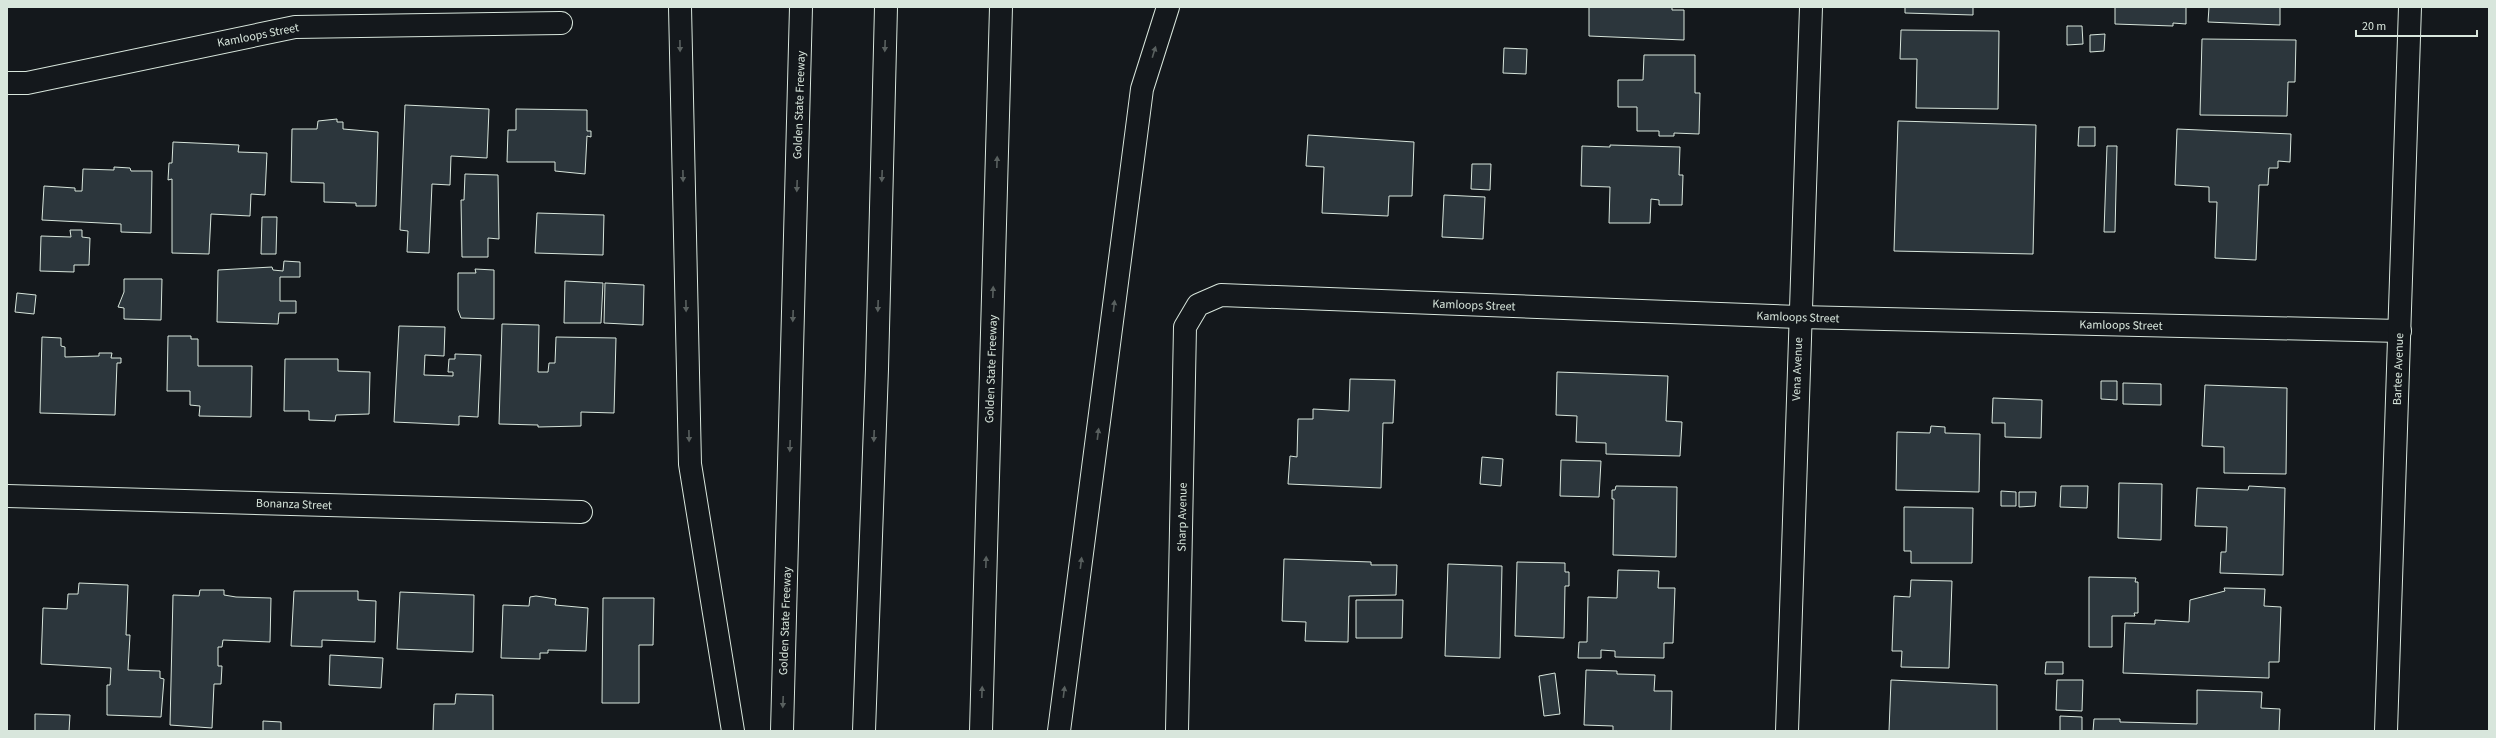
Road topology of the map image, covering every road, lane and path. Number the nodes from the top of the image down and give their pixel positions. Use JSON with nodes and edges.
{"nodes":[{"id":1,"x":680,"y":7,"type":"edge"},
{"id":2,"x":801,"y":7,"type":"edge"},
{"id":3,"x":886,"y":7,"type":"edge"},
{"id":4,"x":1001,"y":7,"type":"edge"},
{"id":5,"x":1168,"y":7,"type":"edge"},
{"id":6,"x":1810,"y":7,"type":"edge"},
{"id":7,"x":2410,"y":7,"type":"edge"},
{"id":8,"x":561,"y":22,"type":"dead end"},
{"id":9,"x":7,"y":83,"type":"edge"},
{"id":10,"x":1198,"y":305,"type":"joint"},
{"id":11,"x":1799,"y":317,"type":"junction"},
{"id":12,"x":2400,"y":331,"type":"junction"},
{"id":13,"x":7,"y":496,"type":"edge"},
{"id":14,"x":581,"y":512,"type":"dead end"},
{"id":15,"x":733,"y":731,"type":"edge"},
{"id":16,"x":782,"y":731,"type":"edge"},
{"id":17,"x":864,"y":731,"type":"edge"},
{"id":18,"x":981,"y":731,"type":"edge"},
{"id":19,"x":1060,"y":731,"type":"edge"},
{"id":20,"x":1177,"y":731,"type":"edge"},
{"id":21,"x":1787,"y":731,"type":"edge"},
{"id":22,"x":2386,"y":731,"type":"edge"}],
"edges":[{"from":1,"to":15,"type":"main road","one_way":true},
{"from":2,"to":16,"type":"main road","name":"Golden State Freeway","one_way":true},
{"from":3,"to":17,"type":"main road","one_way":true},
{"from":18,"to":4,"type":"main road","name":"Golden State Freeway","one_way":true},
{"from":19,"to":5,"type":"main road","one_way":true},
{"from":6,"to":11,"type":"main road","name":"Vena Avenue"},
{"from":7,"to":12,"type":"main road","name":"Bartee Avenue"},
{"from":8,"to":9,"type":"main road","name":"Kamloops Street"},
{"from":10,"to":11,"type":"main road","name":"Kamloops Street"},
{"from":10,"to":20,"type":"main road","name":"Sharp Avenue"},
{"from":11,"to":12,"type":"main road","name":"Kamloops Street"},
{"from":11,"to":21,"type":"main road","name":"Vena Avenue"},
{"from":12,"to":22,"type":"main road","name":"Bartee Avenue"},
{"from":13,"to":14,"type":"main road","name":"Bonanza Street"}]}
